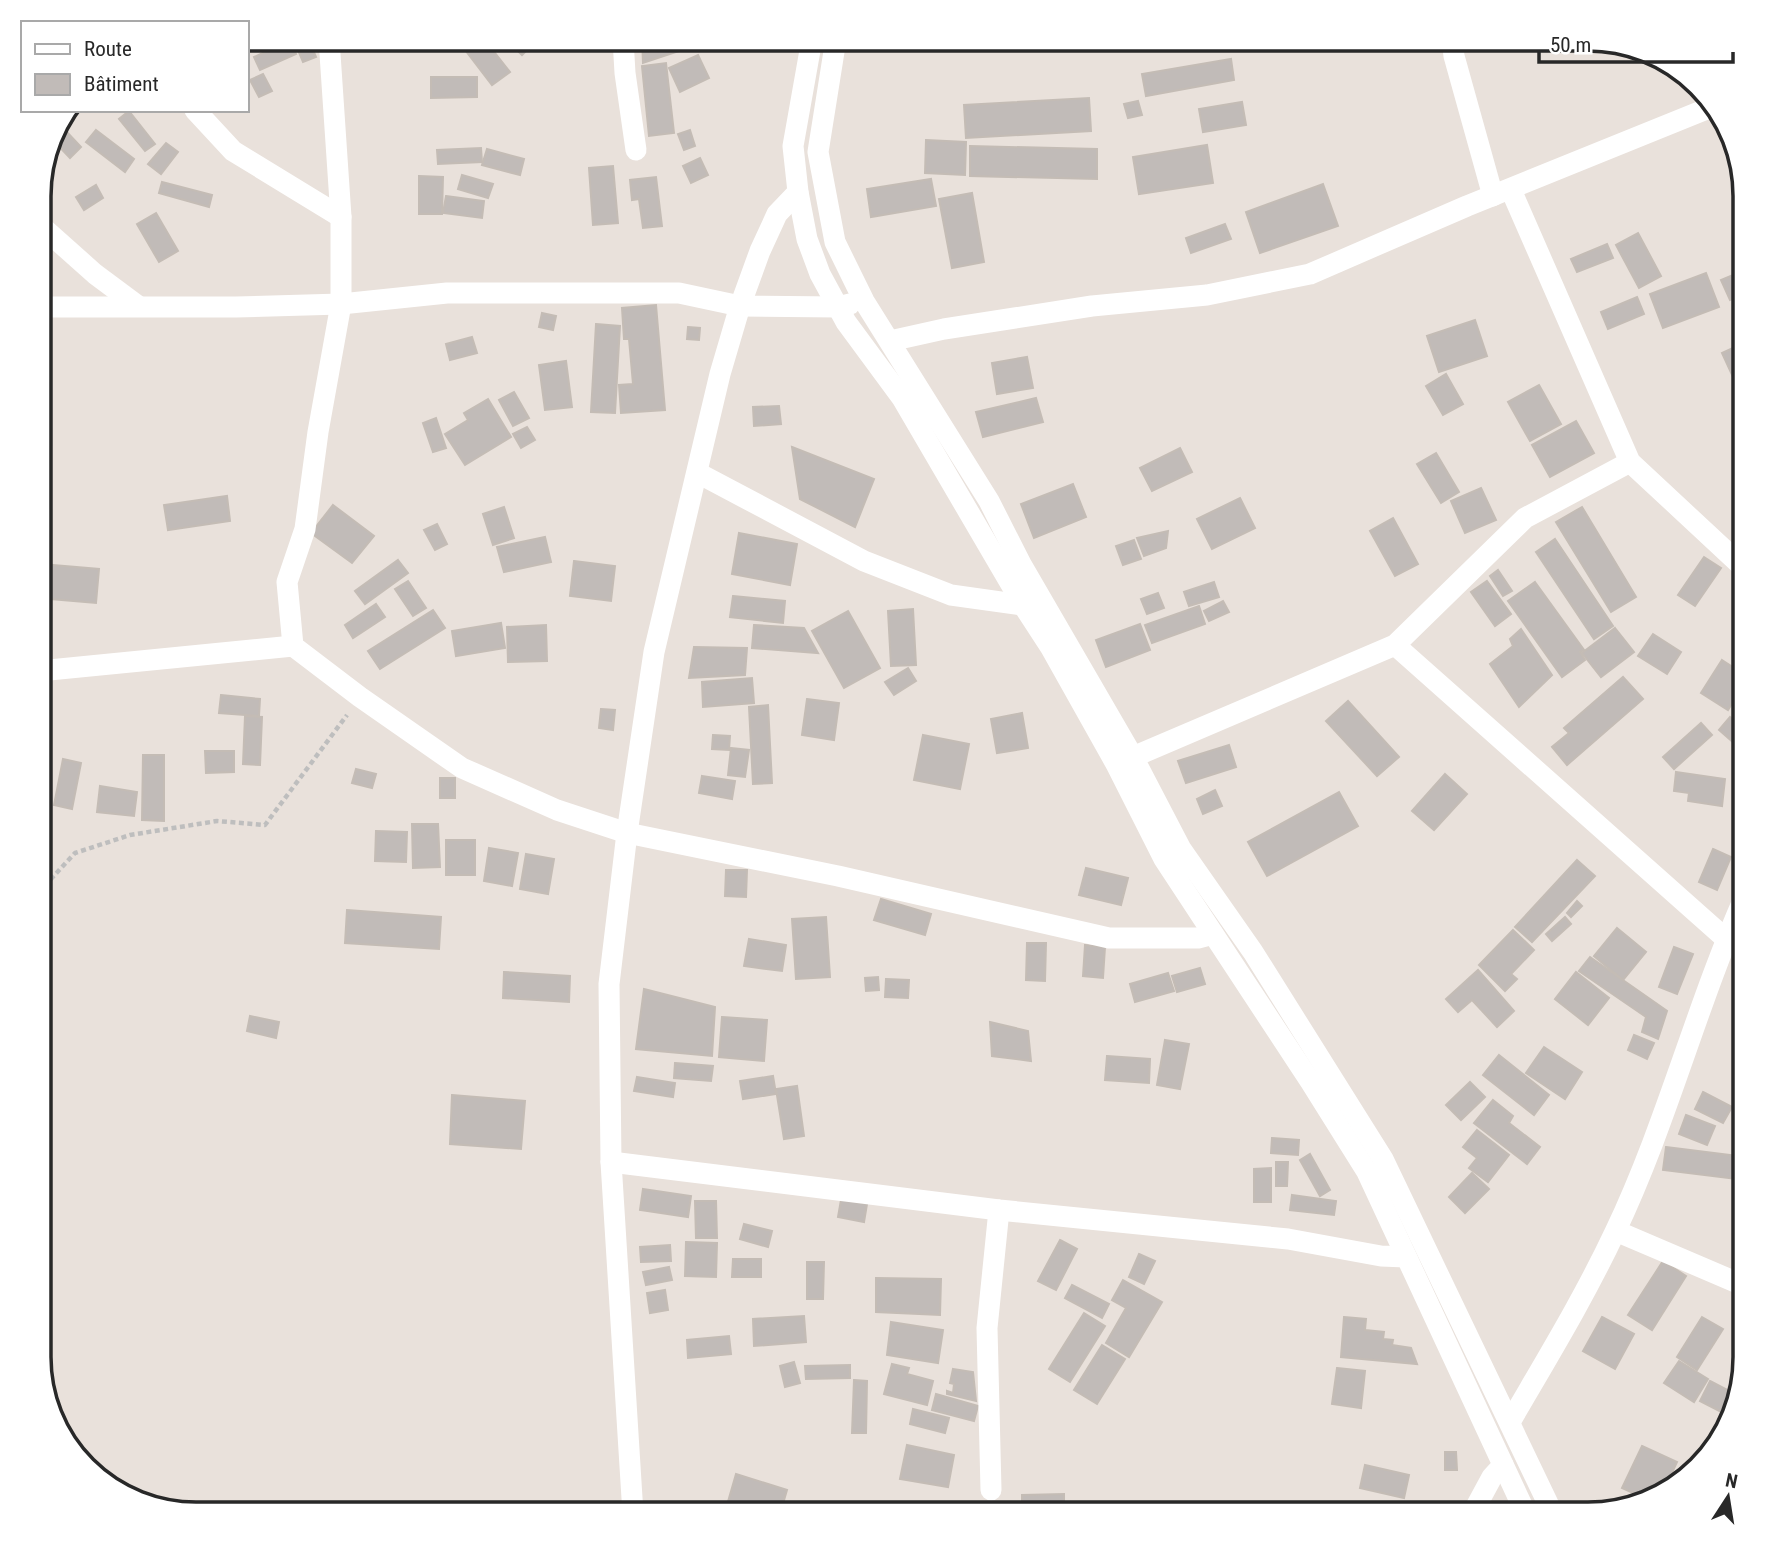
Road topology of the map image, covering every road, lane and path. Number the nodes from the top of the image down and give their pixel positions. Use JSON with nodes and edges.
{"nodes":[{"id":1,"x":330,"y":51,"type":"edge"},
{"id":2,"x":624,"y":51,"type":"edge"},
{"id":3,"x":811,"y":51,"type":"edge"},
{"id":4,"x":834,"y":51,"type":"edge"},
{"id":5,"x":1453,"y":51,"type":"edge"},
{"id":6,"x":1705,"y":110,"type":"edge"},
{"id":7,"x":197,"y":112,"type":"edge"},
{"id":8,"x":636,"y":150,"type":"dead end"},
{"id":9,"x":798,"y":192,"type":"junction"},
{"id":10,"x":1502,"y":193,"type":"junction"},
{"id":11,"x":341,"y":217,"type":"junction"},
{"id":12,"x":51,"y":235,"type":"edge"},
{"id":13,"x":864,"y":301,"type":"junction"},
{"id":14,"x":341,"y":304,"type":"junction"},
{"id":15,"x":138,"y":306,"type":"junction"},
{"id":16,"x":740,"y":306,"type":"junction"},
{"id":17,"x":51,"y":307,"type":"edge"},
{"id":18,"x":838,"y":307,"type":"junction"},
{"id":19,"x":890,"y":341,"type":"junction"},
{"id":20,"x":1630,"y":462,"type":"junction"},
{"id":21,"x":698,"y":473,"type":"junction"},
{"id":22,"x":1733,"y":558,"type":"edge"},
{"id":23,"x":1023,"y":604,"type":"junction"},
{"id":24,"x":1395,"y":645,"type":"junction"},
{"id":25,"x":293,"y":646,"type":"junction"},
{"id":26,"x":51,"y":670,"type":"edge"},
{"id":27,"x":360,"y":697,"type":"junction"},
{"id":28,"x":1133,"y":757,"type":"junction"},
{"id":29,"x":627,"y":833,"type":"junction"},
{"id":30,"x":51,"y":879,"type":"edge"},
{"id":31,"x":1213,"y":934,"type":"junction"},
{"id":32,"x":1733,"y":940,"type":"edge"},
{"id":33,"x":1733,"y":949,"type":"edge"},
{"id":34,"x":611,"y":1162,"type":"junction"},
{"id":35,"x":999,"y":1210,"type":"junction"},
{"id":36,"x":1616,"y":1231,"type":"junction"},
{"id":37,"x":1406,"y":1257,"type":"junction"},
{"id":38,"x":1733,"y":1281,"type":"edge"},
{"id":39,"x":1510,"y":1422,"type":"junction"},
{"id":40,"x":1503,"y":1465,"type":"junction"},
{"id":41,"x":991,"y":1490,"type":"dead end"},
{"id":42,"x":632,"y":1502,"type":"edge"},
{"id":43,"x":1478,"y":1502,"type":"edge"},
{"id":44,"x":1520,"y":1502,"type":"edge"},
{"id":45,"x":1547,"y":1502,"type":"edge"}],
"edges":[{"from":1,"to":11,"type":"street"},
{"from":2,"to":8,"type":"street"},
{"from":3,"to":9,"type":"street"},
{"from":4,"to":13,"type":"street"},
{"from":5,"to":10,"type":"street"},
{"from":6,"to":10,"type":"street"},
{"from":7,"to":11,"type":"street"},
{"from":9,"to":16,"type":"street"},
{"from":9,"to":18,"type":"street"},
{"from":10,"to":19,"type":"street"},
{"from":10,"to":20,"type":"street"},
{"from":11,"to":14,"type":"street"},
{"from":12,"to":15,"type":"street"},
{"from":13,"to":18,"type":"street"},
{"from":13,"to":19,"type":"street"},
{"from":14,"to":15,"type":"street"},
{"from":14,"to":16,"type":"street"},
{"from":14,"to":25,"type":"street"},
{"from":15,"to":17,"type":"street"},
{"from":16,"to":18,"type":"street"},
{"from":16,"to":21,"type":"street"},
{"from":18,"to":23,"type":"street"},
{"from":19,"to":28,"type":"street"},
{"from":20,"to":22,"type":"street"},
{"from":20,"to":24,"type":"street"},
{"from":21,"to":23,"type":"street"},
{"from":21,"to":29,"type":"street"},
{"from":23,"to":31,"type":"street"},
{"from":24,"to":28,"type":"street"},
{"from":24,"to":32,"type":"street"},
{"from":25,"to":26,"type":"street"},
{"from":25,"to":27,"type":"street"},
{"from":27,"to":29,"type":"street"},
{"from":27,"to":30,"type":"path"},
{"from":28,"to":39,"type":"street"},
{"from":29,"to":31,"type":"street"},
{"from":29,"to":34,"type":"street"},
{"from":31,"to":37,"type":"street"},
{"from":33,"to":36,"type":"street"},
{"from":34,"to":35,"type":"street"},
{"from":34,"to":42,"type":"street"},
{"from":35,"to":37,"type":"street"},
{"from":35,"to":41,"type":"street"},
{"from":36,"to":38,"type":"street"},
{"from":36,"to":39,"type":"street"},
{"from":37,"to":40,"type":"street"},
{"from":39,"to":45,"type":"street"},
{"from":40,"to":43,"type":"street"},
{"from":40,"to":44,"type":"street"}]}
